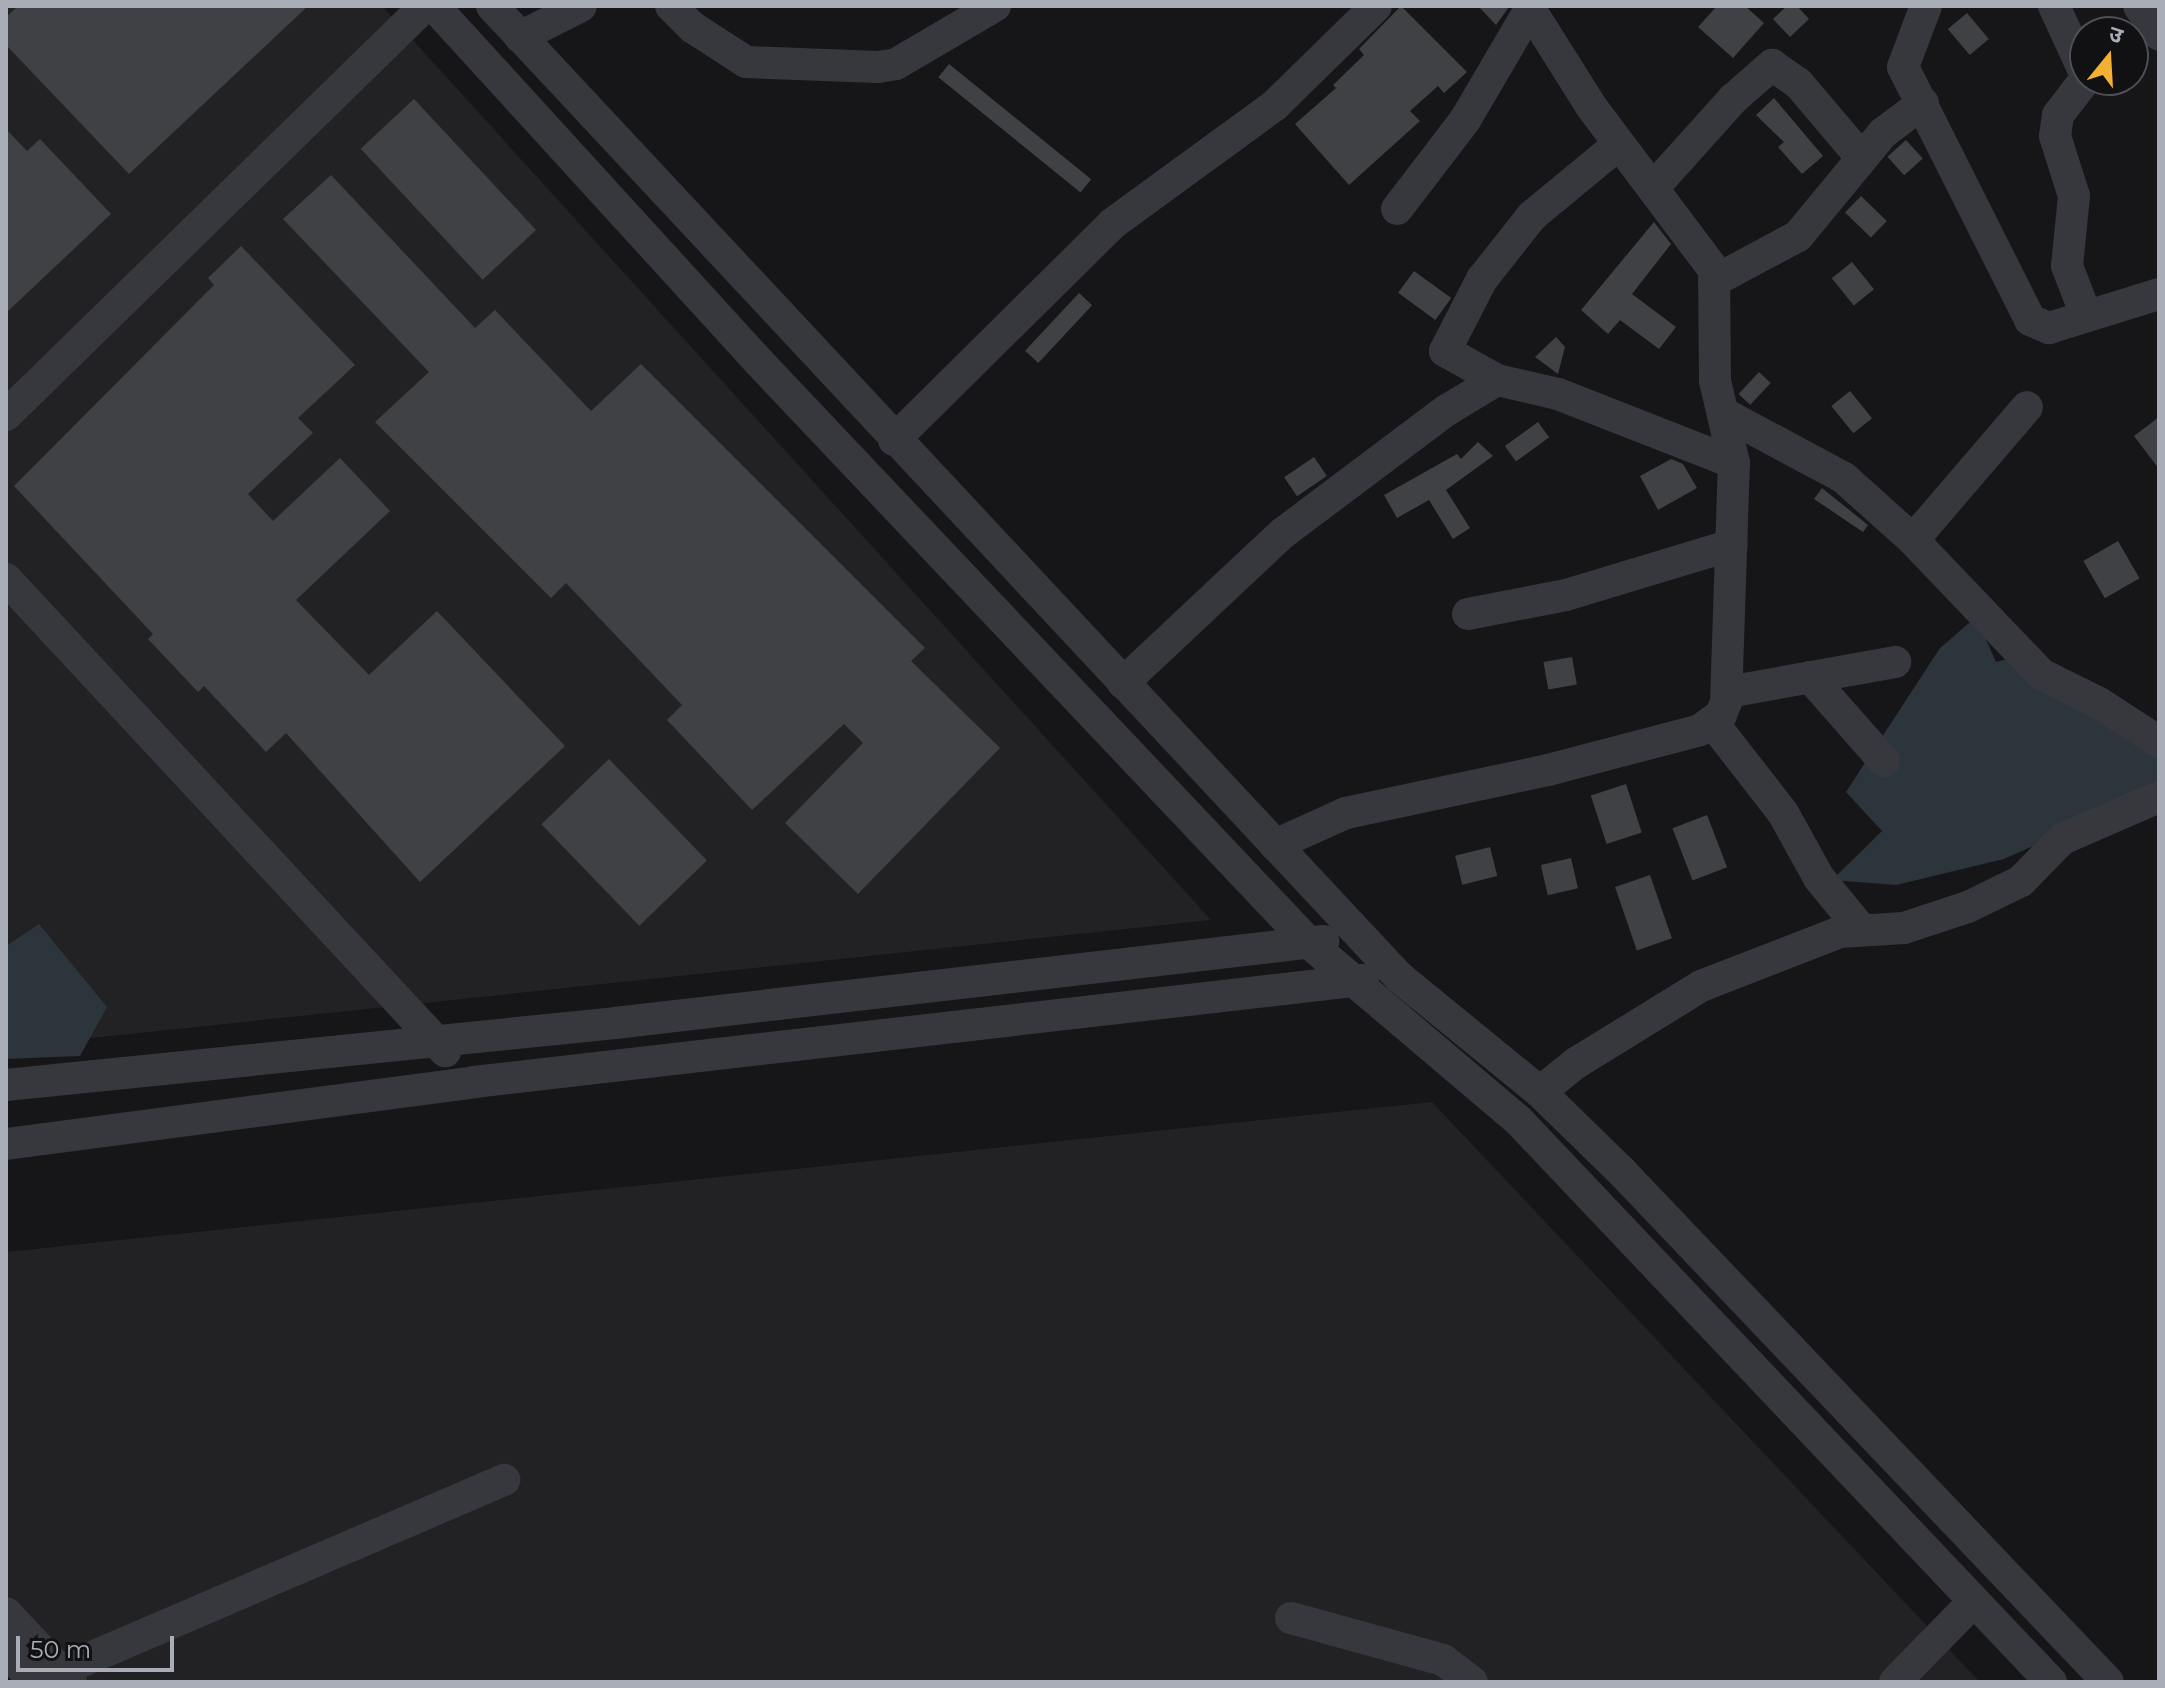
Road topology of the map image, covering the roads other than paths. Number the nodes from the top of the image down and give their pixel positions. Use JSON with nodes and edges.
{"nodes":[{"id":1,"x":425,"y":6,"type":"edge"},
{"id":2,"x":434,"y":6,"type":"edge"},
{"id":3,"x":492,"y":6,"type":"edge"},
{"id":4,"x":581,"y":6,"type":"edge"},
{"id":5,"x":671,"y":6,"type":"edge"},
{"id":6,"x":995,"y":6,"type":"edge"},
{"id":7,"x":1376,"y":6,"type":"edge"},
{"id":8,"x":1926,"y":6,"type":"edge"},
{"id":9,"x":2054,"y":6,"type":"edge"},
{"id":10,"x":2139,"y":6,"type":"edge"},
{"id":11,"x":1529,"y":8,"type":"edge"},
{"id":12,"x":2159,"y":35,"type":"edge"},
{"id":13,"x":520,"y":37,"type":"junction"},
{"id":14,"x":2069,"y":38,"type":"edge"},
{"id":15,"x":2073,"y":96,"type":"edge"},
{"id":16,"x":1923,"y":103,"type":"junction"},
{"id":17,"x":1619,"y":144,"type":"junction"},
{"id":18,"x":1861,"y":157,"type":"junction"},
{"id":19,"x":1653,"y":188,"type":"junction"},
{"id":20,"x":1397,"y":209,"type":"dead end"},
{"id":21,"x":1716,"y":280,"type":"junction"},
{"id":22,"x":2159,"y":294,"type":"edge"},
{"id":23,"x":2086,"y":315,"type":"junction"},
{"id":24,"x":1497,"y":380,"type":"junction"},
{"id":25,"x":2027,"y":407,"type":"dead end"},
{"id":26,"x":1723,"y":413,"type":"junction"},
{"id":27,"x":6,"y":415,"type":"edge"},
{"id":28,"x":894,"y":440,"type":"junction"},
{"id":29,"x":1734,"y":463,"type":"junction"},
{"id":30,"x":1913,"y":540,"type":"junction"},
{"id":31,"x":1732,"y":545,"type":"junction"},
{"id":32,"x":6,"y":579,"type":"edge"},
{"id":33,"x":1468,"y":614,"type":"dead end"},
{"id":34,"x":1895,"y":662,"type":"dead end"},
{"id":35,"x":1810,"y":677,"type":"junction"},
{"id":36,"x":1123,"y":683,"type":"junction"},
{"id":37,"x":1728,"y":692,"type":"junction"},
{"id":38,"x":1713,"y":723,"type":"junction"},
{"id":39,"x":2159,"y":742,"type":"edge"},
{"id":40,"x":1884,"y":761,"type":"dead end"},
{"id":41,"x":2159,"y":797,"type":"edge"},
{"id":42,"x":1275,"y":845,"type":"junction"},
{"id":43,"x":1860,"y":928,"type":"junction"},
{"id":44,"x":1360,"y":936,"type":"junction"},
{"id":45,"x":1308,"y":942,"type":"junction"},
{"id":46,"x":1399,"y":977,"type":"junction"},
{"id":47,"x":1349,"y":981,"type":"junction"},
{"id":48,"x":436,"y":1041,"type":"junction"},
{"id":49,"x":474,"y":1082,"type":"junction"},
{"id":50,"x":6,"y":1085,"type":"edge"},
{"id":51,"x":1540,"y":1092,"type":"junction"},
{"id":52,"x":6,"y":1144,"type":"edge"},
{"id":53,"x":504,"y":1480,"type":"dead end"},
{"id":54,"x":1974,"y":1601,"type":"junction"},
{"id":55,"x":6,"y":1613,"type":"edge"},
{"id":56,"x":1291,"y":1618,"type":"dead end"},
{"id":57,"x":6,"y":1651,"type":"edge"},
{"id":58,"x":50,"y":1679,"type":"edge"},
{"id":59,"x":1472,"y":1682,"type":"edge"},
{"id":60,"x":1895,"y":1682,"type":"edge"},
{"id":61,"x":2051,"y":1682,"type":"edge"},
{"id":62,"x":2108,"y":1682,"type":"edge"}],
"edges":[{"from":1,"to":27,"type":"street"},
{"from":2,"to":45,"type":"street"},
{"from":3,"to":13,"type":"street"},
{"from":4,"to":13,"type":"street"},
{"from":5,"to":6,"type":"street"},
{"from":7,"to":28,"type":"street"},
{"from":8,"to":16,"type":"street"},
{"from":9,"to":14,"type":"street"},
{"from":10,"to":12,"type":"street"},
{"from":11,"to":17,"type":"street"},
{"from":11,"to":20,"type":"street"},
{"from":13,"to":28,"type":"street"},
{"from":15,"to":23,"type":"street"},
{"from":16,"to":18,"type":"street"},
{"from":16,"to":23,"type":"street"},
{"from":17,"to":19,"type":"street"},
{"from":17,"to":24,"type":"street"},
{"from":18,"to":19,"type":"street"},
{"from":18,"to":21,"type":"street"},
{"from":19,"to":21,"type":"street"},
{"from":21,"to":26,"type":"street"},
{"from":22,"to":23,"type":"street"},
{"from":24,"to":29,"type":"street"},
{"from":24,"to":36,"type":"street"},
{"from":25,"to":30,"type":"street"},
{"from":26,"to":29,"type":"street"},
{"from":26,"to":30,"type":"street"},
{"from":28,"to":36,"type":"street"},
{"from":29,"to":31,"type":"street"},
{"from":30,"to":39,"type":"street"},
{"from":31,"to":33,"type":"street"},
{"from":31,"to":37,"type":"street"},
{"from":32,"to":48,"type":"street"},
{"from":34,"to":35,"type":"street"},
{"from":35,"to":37,"type":"street"},
{"from":35,"to":40,"type":"street"},
{"from":36,"to":42,"type":"street"},
{"from":37,"to":38,"type":"street"},
{"from":38,"to":42,"type":"street"},
{"from":38,"to":43,"type":"street"},
{"from":41,"to":43,"type":"street"},
{"from":42,"to":44,"type":"street"},
{"from":43,"to":51,"type":"street"},
{"from":44,"to":45,"type":"street"},
{"from":44,"to":46,"type":"street"},
{"from":45,"to":47,"type":"street"},
{"from":45,"to":48,"type":"street"},
{"from":46,"to":47,"type":"street"},
{"from":46,"to":51,"type":"street"},
{"from":47,"to":49,"type":"street"},
{"from":47,"to":54,"type":"street"},
{"from":48,"to":49,"type":"street"},
{"from":48,"to":50,"type":"street"},
{"from":49,"to":52,"type":"street"},
{"from":51,"to":62,"type":"street"},
{"from":53,"to":58,"type":"street"},
{"from":54,"to":60,"type":"street"},
{"from":54,"to":61,"type":"street"},
{"from":55,"to":58,"type":"street"},
{"from":56,"to":59,"type":"street"},
{"from":57,"to":58,"type":"street"}]}
